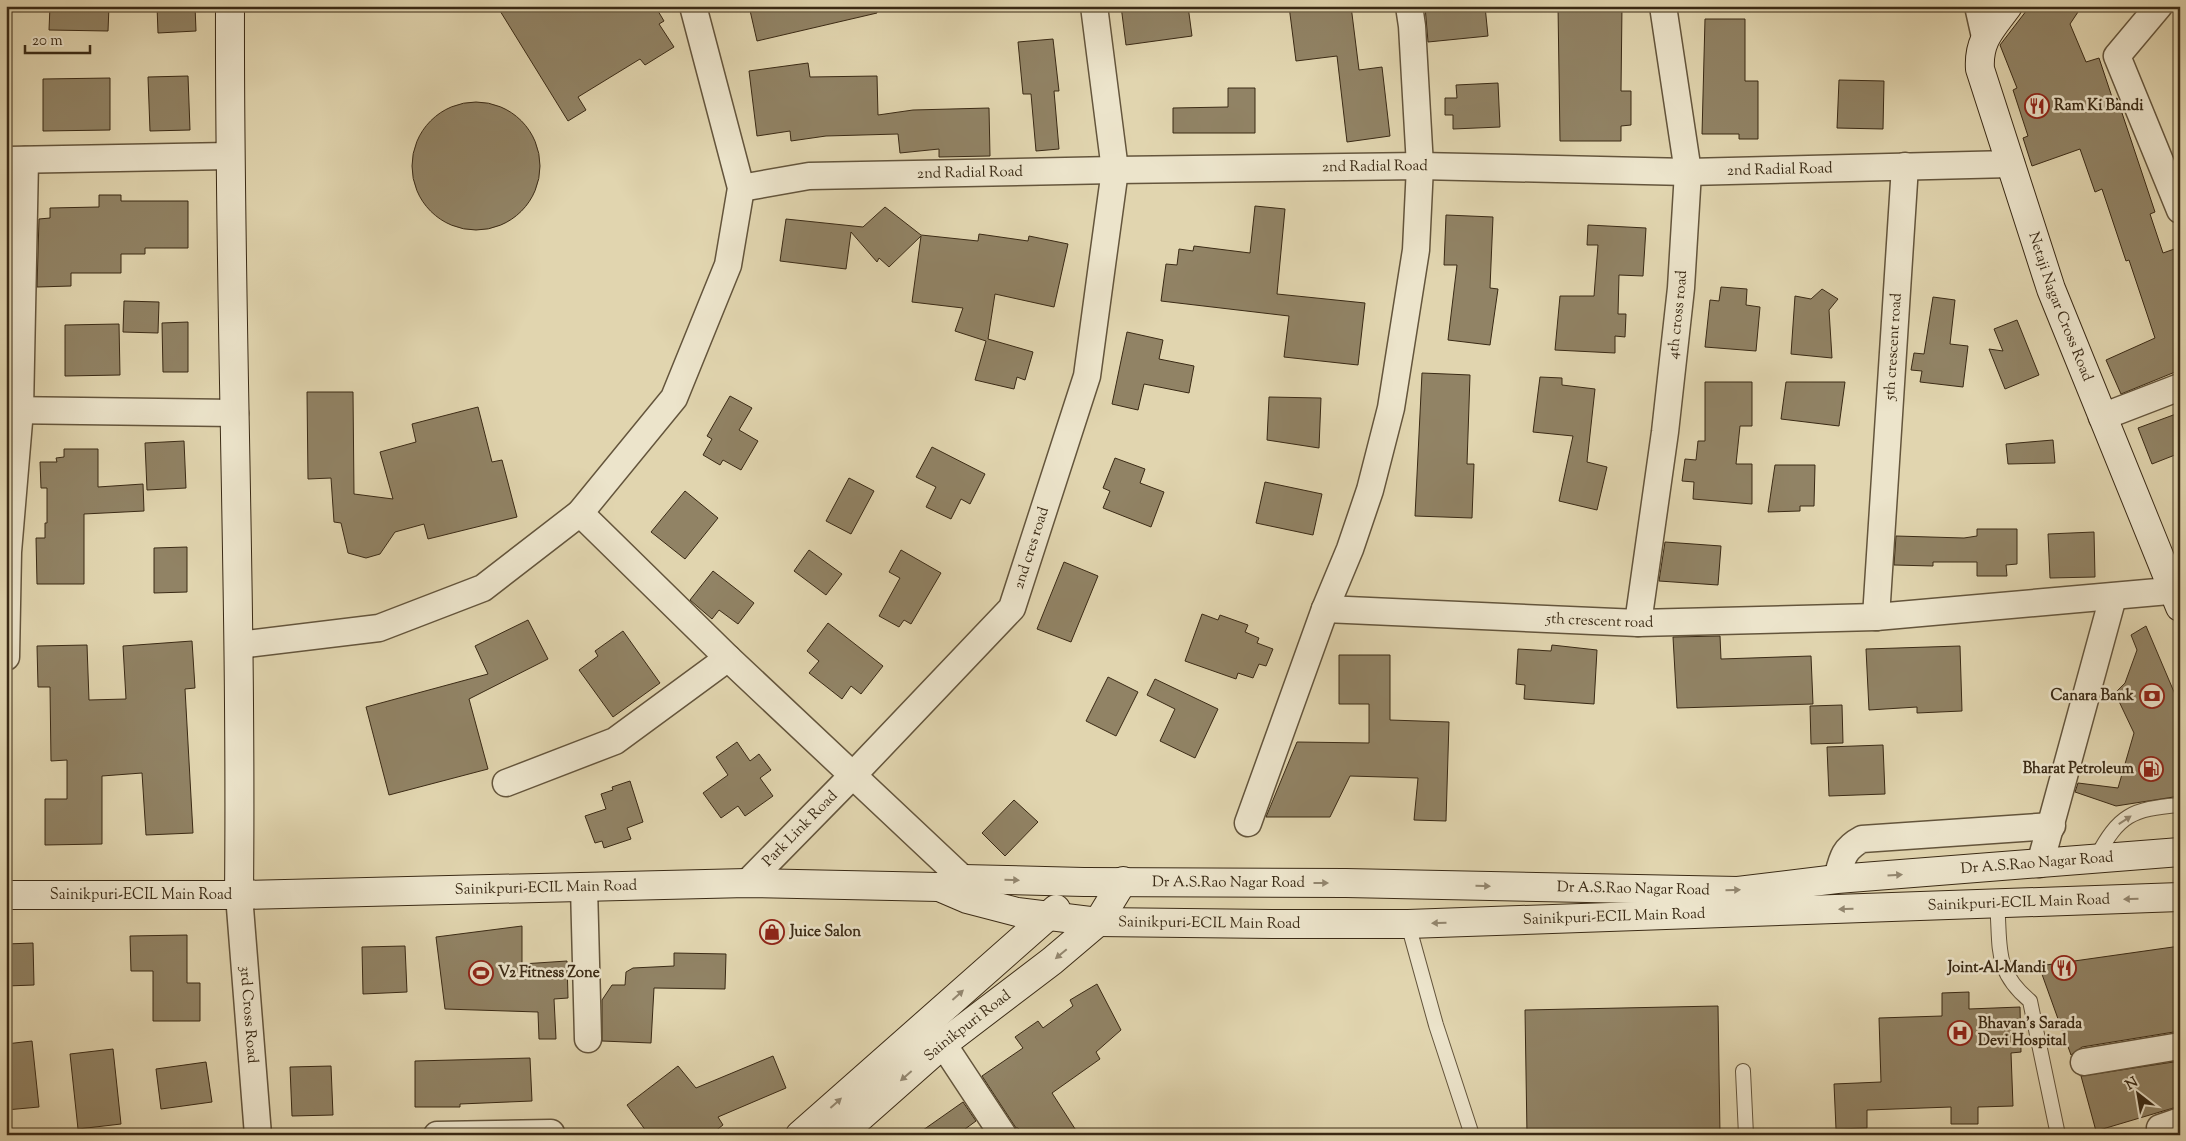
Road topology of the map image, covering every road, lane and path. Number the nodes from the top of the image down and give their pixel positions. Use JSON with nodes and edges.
{"nodes":[{"id":1,"x":230,"y":6,"type":"edge"},
{"id":2,"x":693,"y":6,"type":"edge"},
{"id":3,"x":1094,"y":6,"type":"edge"},
{"id":4,"x":1409,"y":6,"type":"edge"},
{"id":5,"x":1663,"y":6,"type":"edge"},
{"id":6,"x":1978,"y":6,"type":"edge"},
{"id":7,"x":2008,"y":6,"type":"edge"},
{"id":8,"x":2159,"y":6,"type":"edge"},
{"id":9,"x":1985,"y":37,"type":"junction"},
{"id":10,"x":230,"y":156,"type":"junction"},
{"id":11,"x":15,"y":160,"type":"edge"},
{"id":12,"x":2011,"y":164,"type":"junction"},
{"id":13,"x":1420,"y":166,"type":"junction"},
{"id":14,"x":1905,"y":166,"type":"junction"},
{"id":15,"x":1114,"y":170,"type":"junction"},
{"id":16,"x":1688,"y":172,"type":"junction"},
{"id":17,"x":741,"y":188,"type":"junction"},
{"id":18,"x":2180,"y":210,"type":"edge"},
{"id":19,"x":2180,"y":387,"type":"edge"},
{"id":20,"x":13,"y":410,"type":"edge"},
{"id":21,"x":235,"y":413,"type":"junction"},
{"id":22,"x":2102,"y":417,"type":"junction"},
{"id":23,"x":580,"y":513,"type":"junction"},
{"id":24,"x":2177,"y":596,"type":"edge"},
{"id":25,"x":2113,"y":597,"type":"junction"},
{"id":26,"x":1325,"y":609,"type":"junction"},
{"id":27,"x":1876,"y":617,"type":"junction"},
{"id":28,"x":1638,"y":623,"type":"junction"},
{"id":29,"x":239,"y":645,"type":"junction"},
{"id":30,"x":6,"y":657,"type":"edge"},
{"id":31,"x":728,"y":658,"type":"junction"},
{"id":32,"x":854,"y":774,"type":"junction"},
{"id":33,"x":506,"y":783,"type":"dead end"},
{"id":34,"x":2180,"y":805,"type":"edge"},
{"id":35,"x":1248,"y":823,"type":"dead end"},
{"id":36,"x":2052,"y":826,"type":"junction"},
{"id":37,"x":2180,"y":852,"type":"edge"},
{"id":38,"x":2096,"y":858,"type":"junction"},
{"id":39,"x":2040,"y":864,"type":"junction"},
{"id":40,"x":1837,"y":879,"type":"junction"},
{"id":41,"x":1123,"y":881,"type":"junction"},
{"id":42,"x":1084,"y":882,"type":"junction"},
{"id":43,"x":747,"y":883,"type":"junction"},
{"id":44,"x":584,"y":887,"type":"junction"},
{"id":45,"x":956,"y":889,"type":"junction"},
{"id":46,"x":6,"y":895,"type":"edge"},
{"id":47,"x":239,"y":895,"type":"junction"},
{"id":48,"x":2180,"y":897,"type":"edge"},
{"id":49,"x":1998,"y":904,"type":"junction"},
{"id":50,"x":1049,"y":916,"type":"junction"},
{"id":51,"x":1098,"y":922,"type":"junction"},
{"id":52,"x":1408,"y":924,"type":"junction"},
{"id":53,"x":1001,"y":957,"type":"junction"},
{"id":54,"x":588,"y":1040,"type":"dead end"},
{"id":55,"x":943,"y":1044,"type":"junction"},
{"id":56,"x":2180,"y":1046,"type":"edge"},
{"id":57,"x":2084,"y":1062,"type":"dead end"},
{"id":58,"x":1743,"y":1071,"type":"dead end"},
{"id":59,"x":551,"y":1133,"type":"dead end"},
{"id":60,"x":258,"y":1135,"type":"edge"},
{"id":61,"x":437,"y":1135,"type":"edge"},
{"id":62,"x":800,"y":1135,"type":"edge"},
{"id":63,"x":840,"y":1135,"type":"edge"},
{"id":64,"x":1003,"y":1135,"type":"edge"},
{"id":65,"x":1472,"y":1135,"type":"edge"},
{"id":66,"x":1746,"y":1135,"type":"edge"},
{"id":67,"x":2058,"y":1135,"type":"edge"}],
"edges":[{"from":1,"to":10,"type":"main road"},
{"from":2,"to":17,"type":"street"},
{"from":3,"to":15,"type":"street","name":"2nd cres road"},
{"from":4,"to":13,"type":"street"},
{"from":5,"to":16,"type":"street","name":"4th cross road"},
{"from":6,"to":9,"type":"street"},
{"from":7,"to":9,"type":"main road","name":"Netaji Nagar Cross Road"},
{"from":8,"to":18,"type":"street"},
{"from":9,"to":12,"type":"main road","name":"Netaji Nagar Cross Road"},
{"from":10,"to":11,"type":"street"},
{"from":10,"to":21,"type":"main road"},
{"from":11,"to":20,"type":"street"},
{"from":12,"to":14,"type":"street","name":"2nd Radial Road"},
{"from":12,"to":22,"type":"main road","name":"Netaji Nagar Cross Road"},
{"from":13,"to":15,"type":"street","name":"2nd Radial Road"},
{"from":13,"to":16,"type":"street","name":"2nd Radial Road"},
{"from":13,"to":26,"type":"street"},
{"from":14,"to":16,"type":"street","name":"2nd Radial Road"},
{"from":14,"to":27,"type":"street","name":"5th crescent road"},
{"from":15,"to":17,"type":"street","name":"2nd Radial Road"},
{"from":15,"to":32,"type":"street","name":"2nd cres road"},
{"from":16,"to":28,"type":"street","name":"4th cross road"},
{"from":17,"to":23,"type":"street"},
{"from":19,"to":22,"type":"street"},
{"from":20,"to":21,"type":"street"},
{"from":20,"to":30,"type":"street"},
{"from":21,"to":29,"type":"main road"},
{"from":22,"to":24,"type":"main road","name":"Netaji Nagar Cross Road"},
{"from":23,"to":29,"type":"street"},
{"from":23,"to":31,"type":"street"},
{"from":24,"to":25,"type":"street","name":"5th crescent road"},
{"from":25,"to":27,"type":"street","name":"5th crescent road"},
{"from":25,"to":36,"type":"street"},
{"from":26,"to":28,"type":"street","name":"5th crescent road"},
{"from":26,"to":35,"type":"street"},
{"from":27,"to":28,"type":"street","name":"5th crescent road"},
{"from":29,"to":47,"type":"main road"},
{"from":31,"to":32,"type":"street"},
{"from":31,"to":33,"type":"street"},
{"from":32,"to":43,"type":"street","name":"Park Link Road"},
{"from":32,"to":45,"type":"street"},
{"from":38,"to":34,"type":"lane","one_way":true},
{"from":36,"to":39,"type":"street"},
{"from":36,"to":40,"type":"street"},
{"from":37,"to":38,"type":"main road","name":"Dr A.S.Rao Nagar Road"},
{"from":38,"to":39,"type":"main road","name":"Dr A.S.Rao Nagar Road"},
{"from":40,"to":39,"type":"main road","name":"Dr A.S.Rao Nagar Road","one_way":true},
{"from":41,"to":40,"type":"main road","name":"Dr A.S.Rao Nagar Road","one_way":true},
{"from":41,"to":42,"type":"main road","name":"Dr A.S.Rao Nagar Road"},
{"from":41,"to":51,"type":"main road","name":"Sainikpuri Road"},
{"from":45,"to":42,"type":"main road","name":"Sainikpuri-ECIL Main Road","one_way":true},
{"from":42,"to":50,"type":"main road","name":"Sainikpuri Road"},
{"from":43,"to":44,"type":"main road","name":"Sainikpuri-ECIL Main Road"},
{"from":43,"to":45,"type":"main road","name":"Sainikpuri-ECIL Main Road"},
{"from":44,"to":47,"type":"main road","name":"Sainikpuri-ECIL Main Road"},
{"from":44,"to":54,"type":"street"},
{"from":45,"to":50,"type":"main road","name":"Sainikpuri-ECIL Main Road"},
{"from":45,"to":53,"type":"main road"},
{"from":46,"to":47,"type":"main road","name":"Sainikpuri-ECIL Main Road"},
{"from":47,"to":60,"type":"street","name":"3rd Cross Road"},
{"from":48,"to":49,"type":"main road","name":"Sainikpuri-ECIL Main Road","one_way":true},
{"from":49,"to":52,"type":"main road","name":"Sainikpuri-ECIL Main Road","one_way":true},
{"from":49,"to":67,"type":"lane"},
{"from":50,"to":51,"type":"main road","name":"Sainikpuri-ECIL Main Road"},
{"from":50,"to":53,"type":"main road","name":"Sainikpuri Road"},
{"from":51,"to":52,"type":"main road","name":"Sainikpuri-ECIL Main Road"},
{"from":51,"to":55,"type":"main road","name":"Sainikpuri Road","one_way":true},
{"from":52,"to":65,"type":"lane"},
{"from":62,"to":53,"type":"main road","name":"Sainikpuri Road","one_way":true},
{"from":55,"to":63,"type":"main road","name":"Sainikpuri Road","one_way":true},
{"from":55,"to":64,"type":"street"},
{"from":56,"to":57,"type":"street"},
{"from":58,"to":66,"type":"lane"},
{"from":59,"to":61,"type":"street"}]}
